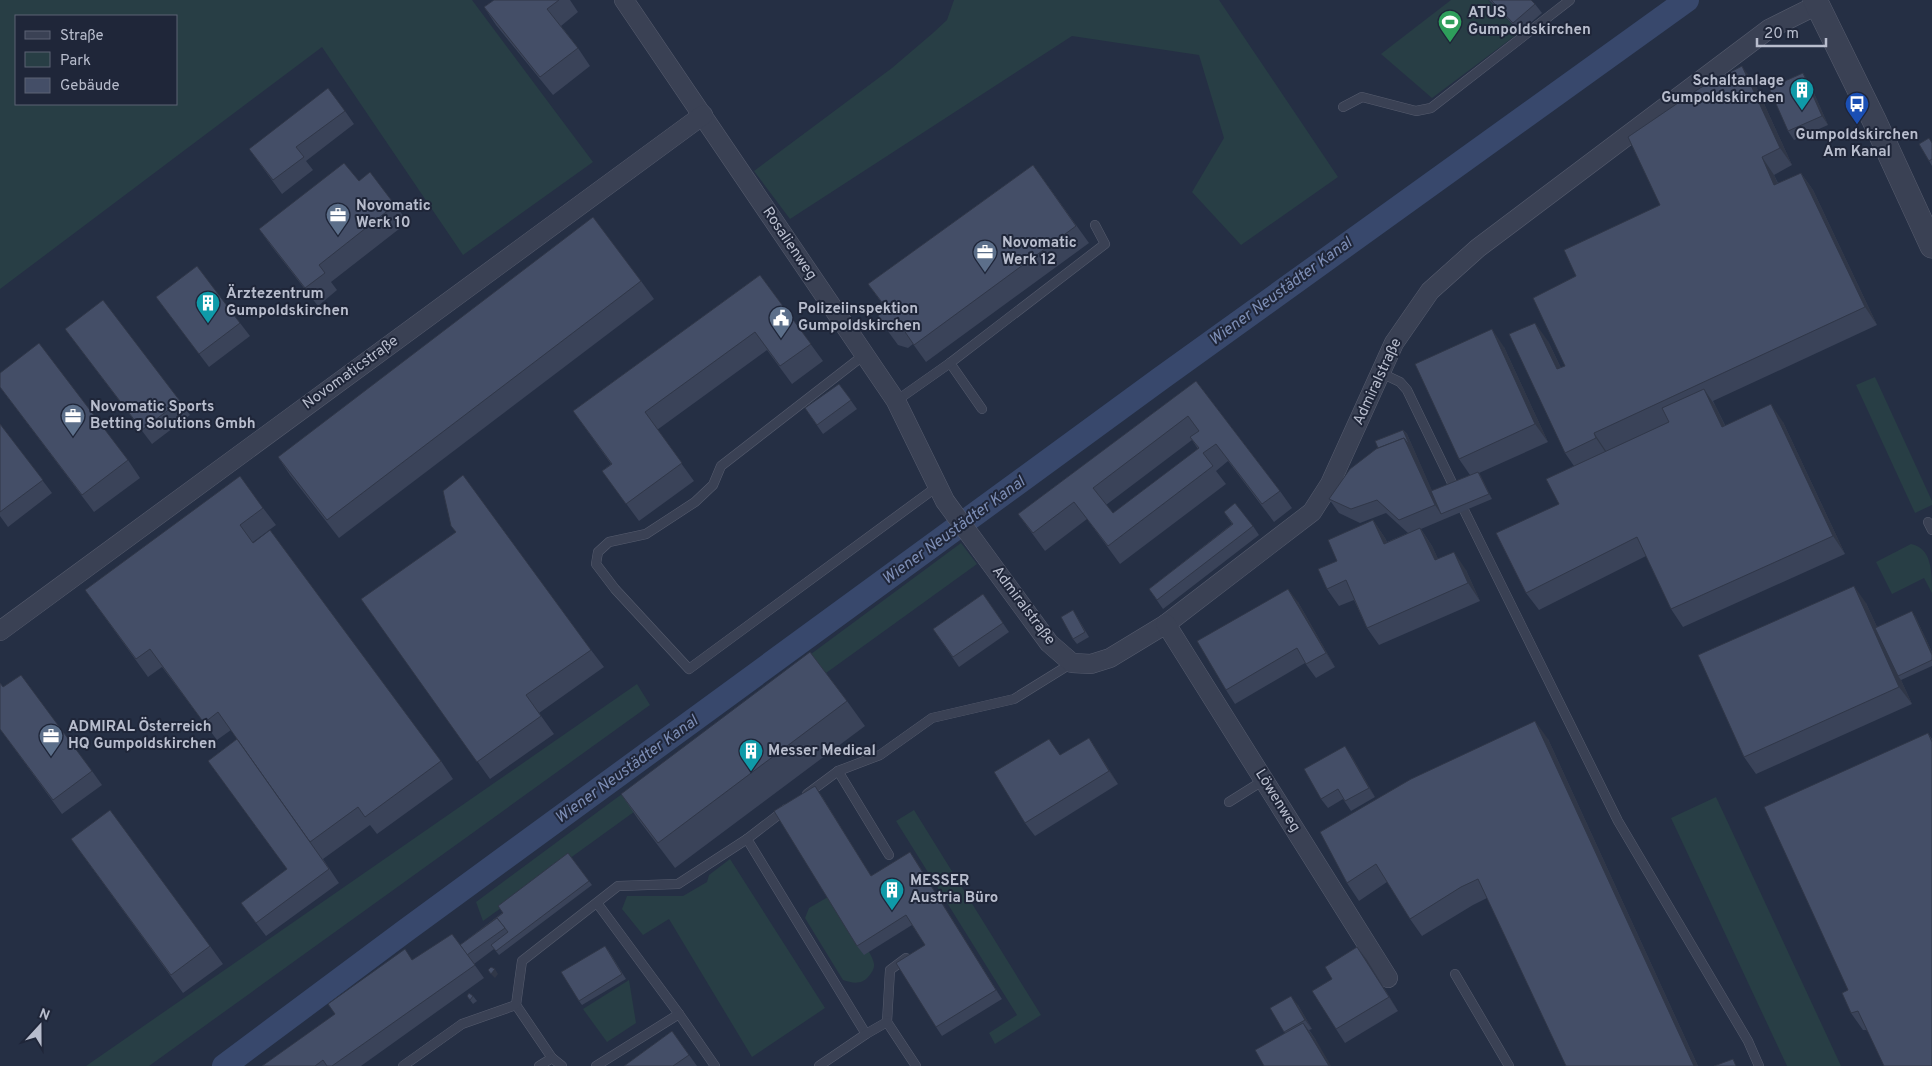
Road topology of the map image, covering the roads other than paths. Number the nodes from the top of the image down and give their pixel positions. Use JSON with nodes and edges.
{"nodes":[{"id":1,"x":624,"y":0,"type":"edge"},
{"id":2,"x":1570,"y":0,"type":"edge"},
{"id":3,"x":1816,"y":3,"type":"edge"},
{"id":4,"x":1343,"y":107,"type":"dead end"},
{"id":5,"x":702,"y":115,"type":"junction"},
{"id":6,"x":1096,"y":225,"type":"dead end"},
{"id":7,"x":1932,"y":246,"type":"edge"},
{"id":8,"x":864,"y":355,"type":"junction"},
{"id":9,"x":950,"y":364,"type":"junction"},
{"id":10,"x":1380,"y":373,"type":"junction"},
{"id":11,"x":896,"y":401,"type":"junction"},
{"id":12,"x":982,"y":409,"type":"dead end"},
{"id":13,"x":938,"y":486,"type":"junction"},
{"id":14,"x":1454,"y":487,"type":"edge"},
{"id":15,"x":1464,"y":510,"type":"edge"},
{"id":16,"x":977,"y":544,"type":"joint"},
{"id":17,"x":1166,"y":624,"type":"junction"},
{"id":18,"x":0,"y":630,"type":"edge"},
{"id":19,"x":1072,"y":662,"type":"junction"},
{"id":20,"x":838,"y":771,"type":"junction"},
{"id":21,"x":1264,"y":780,"type":"junction"},
{"id":22,"x":1229,"y":802,"type":"dead end"},
{"id":23,"x":747,"y":838,"type":"junction"},
{"id":24,"x":889,"y":854,"type":"dead end"},
{"id":25,"x":597,"y":903,"type":"junction"},
{"id":26,"x":908,"y":957,"type":"edge"},
{"id":27,"x":1455,"y":974,"type":"dead end"},
{"id":28,"x":1388,"y":978,"type":"dead end"},
{"id":29,"x":516,"y":1005,"type":"junction"},
{"id":30,"x":679,"y":1014,"type":"junction"},
{"id":31,"x":887,"y":1022,"type":"junction"},
{"id":32,"x":866,"y":1034,"type":"junction"},
{"id":33,"x":552,"y":1058,"type":"junction"},
{"id":34,"x":403,"y":1066,"type":"edge"},
{"id":35,"x":540,"y":1066,"type":"edge"},
{"id":36,"x":562,"y":1066,"type":"edge"},
{"id":37,"x":596,"y":1066,"type":"edge"},
{"id":38,"x":715,"y":1066,"type":"edge"},
{"id":39,"x":819,"y":1066,"type":"edge"},
{"id":40,"x":916,"y":1066,"type":"edge"},
{"id":41,"x":1509,"y":1066,"type":"edge"},
{"id":42,"x":1759,"y":1066,"type":"edge"}],
"edges":[{"from":1,"to":5,"type":"street","name":"Rosalienweg"},
{"from":2,"to":4,"type":"lane"},
{"from":3,"to":7,"type":"street"},
{"from":3,"to":10,"type":"street","name":"Admiralstraße"},
{"from":5,"to":8,"type":"street","name":"Rosalienweg"},
{"from":5,"to":18,"type":"street","name":"Novomaticstraße"},
{"from":6,"to":9,"type":"lane"},
{"from":8,"to":11,"type":"street","name":"Rosalienweg"},
{"from":8,"to":13,"type":"lane"},
{"from":9,"to":11,"type":"lane"},
{"from":9,"to":12,"type":"lane"},
{"from":10,"to":14,"type":"lane"},
{"from":10,"to":17,"type":"street","name":"Admiralstraße"},
{"from":11,"to":13,"type":"street","name":"Rosalienweg"},
{"from":13,"to":16,"type":"street","name":"Rosalienweg"},
{"from":15,"to":42,"type":"lane"},
{"from":16,"to":19,"type":"street","name":"Admiralstraße"},
{"from":17,"to":19,"type":"street","name":"Admiralstraße"},
{"from":17,"to":21,"type":"street","name":"Löwenweg"},
{"from":19,"to":20,"type":"lane"},
{"from":20,"to":23,"type":"lane"},
{"from":20,"to":24,"type":"lane"},
{"from":21,"to":22,"type":"lane"},
{"from":21,"to":28,"type":"street","name":"Löwenweg"},
{"from":23,"to":25,"type":"lane"},
{"from":23,"to":32,"type":"lane"},
{"from":25,"to":29,"type":"lane"},
{"from":25,"to":30,"type":"lane"},
{"from":26,"to":31,"type":"lane"},
{"from":27,"to":41,"type":"lane"},
{"from":29,"to":33,"type":"lane"},
{"from":29,"to":34,"type":"lane"},
{"from":30,"to":37,"type":"lane"},
{"from":30,"to":38,"type":"lane"},
{"from":31,"to":32,"type":"lane"},
{"from":31,"to":40,"type":"lane"},
{"from":32,"to":39,"type":"lane"},
{"from":33,"to":35,"type":"lane"},
{"from":33,"to":36,"type":"lane"}]}
